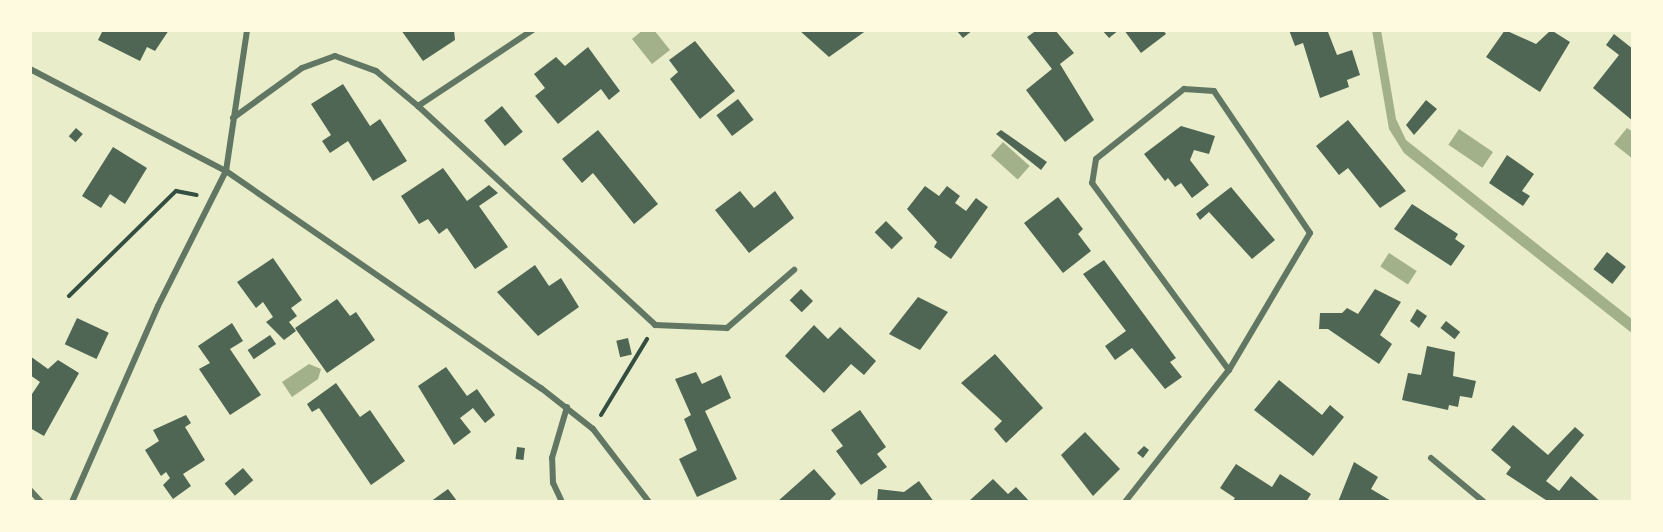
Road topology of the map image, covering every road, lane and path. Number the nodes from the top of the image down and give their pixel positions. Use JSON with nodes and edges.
{"nodes":[{"id":1,"x":247,"y":30,"type":"edge"},
{"id":2,"x":533,"y":30,"type":"edge"},
{"id":3,"x":30,"y":69,"type":"edge"},
{"id":4,"x":418,"y":106,"type":"junction"},
{"id":5,"x":232,"y":118,"type":"junction"},
{"id":6,"x":226,"y":171,"type":"junction"},
{"id":7,"x":213,"y":198,"type":"junction"},
{"id":8,"x":794,"y":270,"type":"dead end"},
{"id":9,"x":69,"y":296,"type":"dead end"},
{"id":10,"x":655,"y":325,"type":"junction"},
{"id":11,"x":1229,"y":370,"type":"junction"},
{"id":12,"x":567,"y":407,"type":"junction"},
{"id":13,"x":593,"y":429,"type":"junction"},
{"id":14,"x":1431,"y":458,"type":"dead end"},
{"id":15,"x":30,"y":490,"type":"edge"},
{"id":16,"x":41,"y":502,"type":"edge"},
{"id":17,"x":72,"y":502,"type":"edge"},
{"id":18,"x":562,"y":502,"type":"edge"},
{"id":19,"x":649,"y":502,"type":"edge"},
{"id":20,"x":1125,"y":502,"type":"edge"},
{"id":21,"x":1484,"y":502,"type":"edge"}],
"edges":[{"from":1,"to":5,"type":"street"},
{"from":2,"to":4,"type":"street"},
{"from":3,"to":6,"type":"street"},
{"from":4,"to":5,"type":"street"},
{"from":4,"to":10,"type":"street"},
{"from":5,"to":6,"type":"street"},
{"from":6,"to":7,"type":"street"},
{"from":6,"to":12,"type":"street"},
{"from":7,"to":9,"type":"path"},
{"from":7,"to":17,"type":"street"},
{"from":8,"to":10,"type":"street"},
{"from":10,"to":13,"type":"path"},
{"from":11,"to":11,"type":"street"},
{"from":11,"to":20,"type":"street"},
{"from":12,"to":13,"type":"street"},
{"from":12,"to":18,"type":"street"},
{"from":13,"to":19,"type":"street"},
{"from":14,"to":21,"type":"street"},
{"from":15,"to":16,"type":"street"}]}
